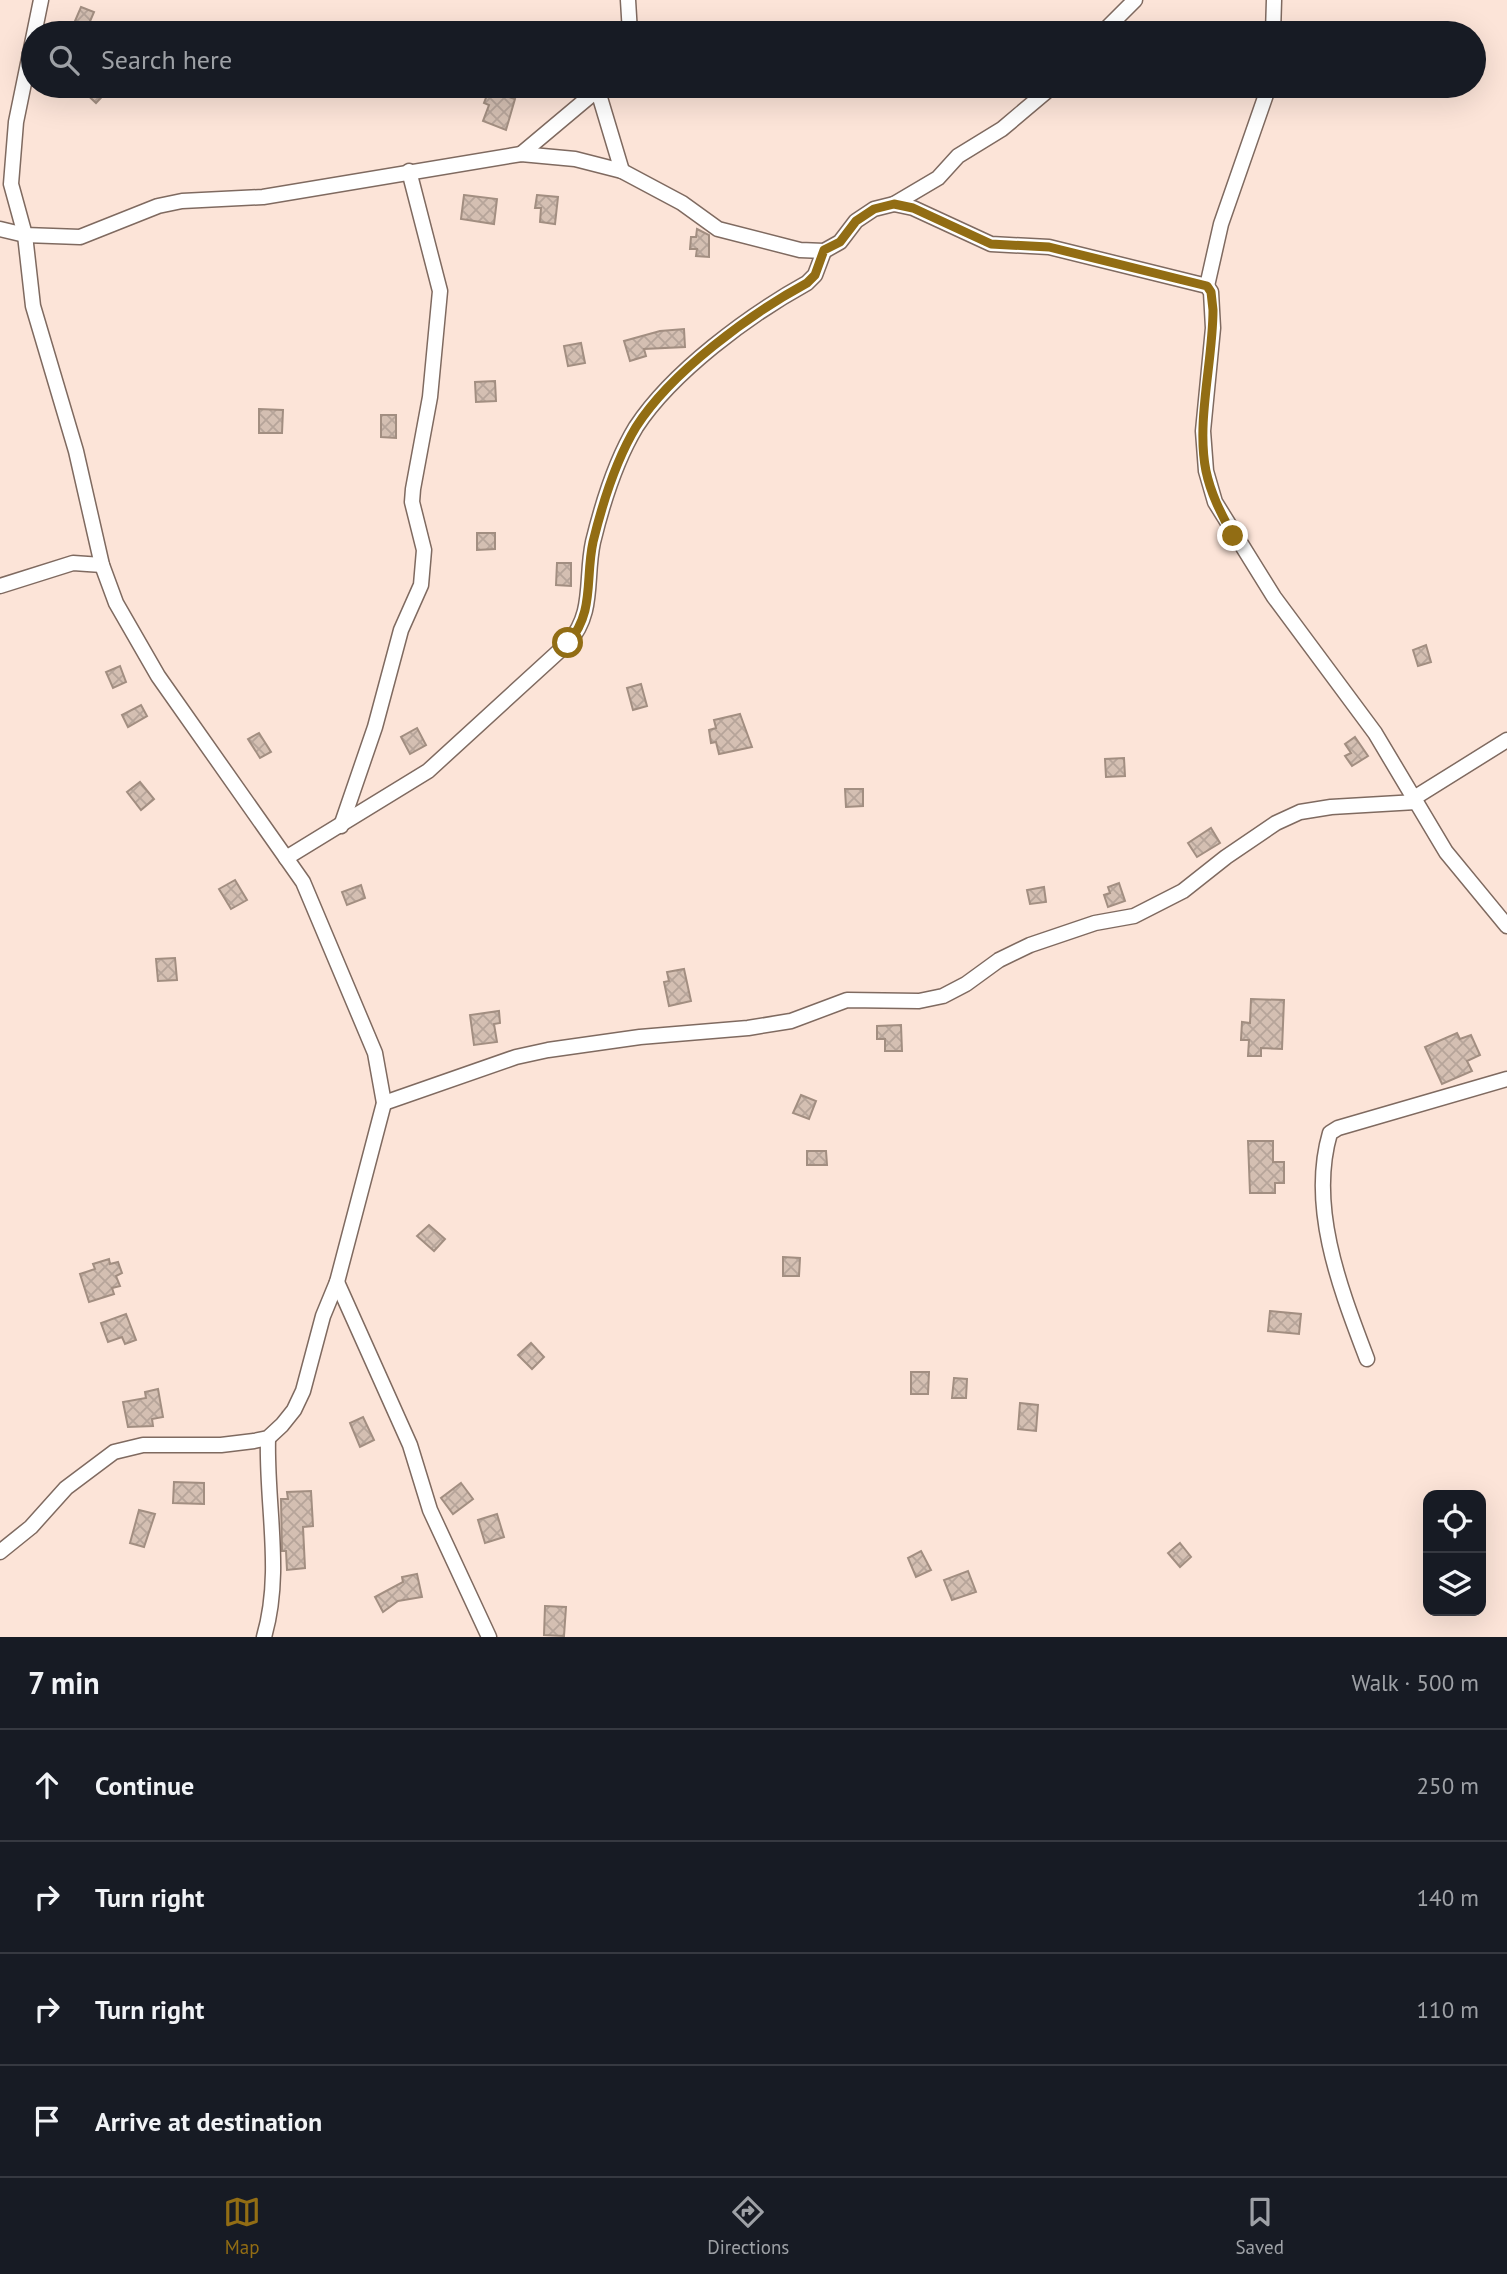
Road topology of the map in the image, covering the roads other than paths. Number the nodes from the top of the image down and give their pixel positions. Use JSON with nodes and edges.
{"nodes":[{"id":1,"x":41,"y":0,"type":"edge"},
{"id":2,"x":628,"y":0,"type":"edge"},
{"id":3,"x":1135,"y":0,"type":"edge"},
{"id":4,"x":1274,"y":0,"type":"edge"},
{"id":5,"x":37,"y":21,"type":"edge"},
{"id":6,"x":629,"y":21,"type":"edge"},
{"id":7,"x":1114,"y":21,"type":"edge"},
{"id":8,"x":1273,"y":21,"type":"edge"},
{"id":9,"x":23,"y":98,"type":"edge"},
{"id":10,"x":588,"y":98,"type":"edge"},
{"id":11,"x":603,"y":98,"type":"edge"},
{"id":12,"x":1039,"y":98,"type":"edge"},
{"id":13,"x":1265,"y":98,"type":"edge"},
{"id":14,"x":521,"y":154,"type":"junction"},
{"id":15,"x":409,"y":172,"type":"junction"},
{"id":16,"x":622,"y":172,"type":"junction"},
{"id":17,"x":894,"y":204,"type":"junction"},
{"id":18,"x":0,"y":229,"type":"edge"},
{"id":19,"x":24,"y":235,"type":"junction"},
{"id":20,"x":824,"y":250,"type":"junction"},
{"id":21,"x":1207,"y":286,"type":"junction"},
{"id":22,"x":102,"y":565,"type":"junction"},
{"id":23,"x":0,"y":586,"type":"edge"},
{"id":24,"x":1507,"y":740,"type":"edge"},
{"id":25,"x":1415,"y":800,"type":"junction"},
{"id":26,"x":341,"y":826,"type":"junction"},
{"id":27,"x":286,"y":858,"type":"junction"},
{"id":28,"x":1507,"y":926,"type":"edge"},
{"id":29,"x":1507,"y":1079,"type":"edge"},
{"id":30,"x":384,"y":1103,"type":"junction"},
{"id":31,"x":337,"y":1282,"type":"junction"},
{"id":32,"x":1367,"y":1360,"type":"dead end"},
{"id":33,"x":268,"y":1438,"type":"junction"},
{"id":34,"x":0,"y":1552,"type":"edge"},
{"id":35,"x":264,"y":1637,"type":"edge"},
{"id":36,"x":489,"y":1637,"type":"edge"}],
"edges":[{"from":1,"to":5,"type":"street"},
{"from":2,"to":6,"type":"street"},
{"from":3,"to":7,"type":"street"},
{"from":4,"to":8,"type":"street"},
{"from":9,"to":19,"type":"street"},
{"from":10,"to":14,"type":"street"},
{"from":11,"to":16,"type":"street"},
{"from":12,"to":17,"type":"street"},
{"from":13,"to":21,"type":"street"},
{"from":14,"to":15,"type":"street"},
{"from":14,"to":16,"type":"street"},
{"from":15,"to":19,"type":"street"},
{"from":15,"to":26,"type":"street"},
{"from":16,"to":20,"type":"street"},
{"from":17,"to":20,"type":"street"},
{"from":17,"to":21,"type":"street"},
{"from":18,"to":19,"type":"street"},
{"from":19,"to":22,"type":"street"},
{"from":20,"to":26,"type":"street"},
{"from":21,"to":25,"type":"street"},
{"from":22,"to":23,"type":"street"},
{"from":22,"to":27,"type":"street"},
{"from":24,"to":25,"type":"street"},
{"from":25,"to":28,"type":"street"},
{"from":25,"to":30,"type":"street"},
{"from":26,"to":27,"type":"street"},
{"from":27,"to":30,"type":"street"},
{"from":29,"to":32,"type":"street"},
{"from":30,"to":31,"type":"street"},
{"from":31,"to":33,"type":"street"},
{"from":31,"to":36,"type":"street"},
{"from":33,"to":34,"type":"street"},
{"from":33,"to":35,"type":"street"}]}
